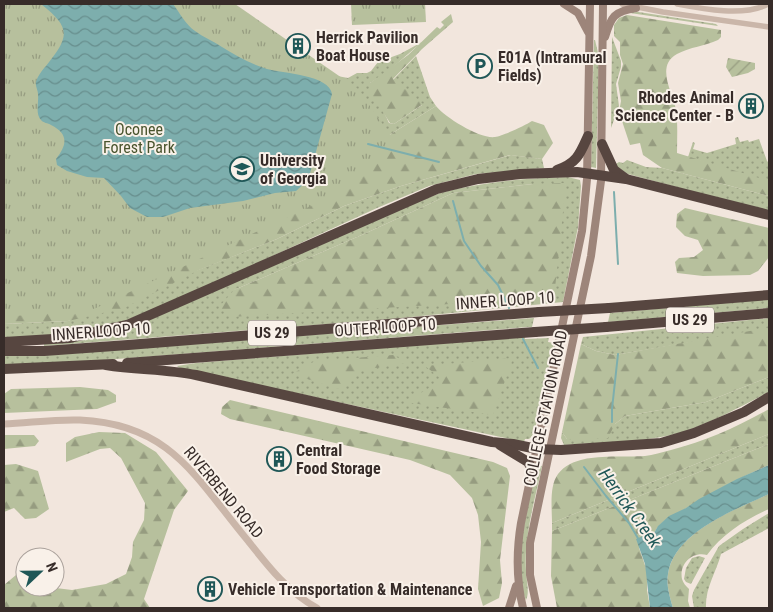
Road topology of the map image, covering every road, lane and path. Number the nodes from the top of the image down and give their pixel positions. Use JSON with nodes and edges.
{"nodes":[{"id":1,"x":564,"y":4,"type":"edge"},
{"id":2,"x":590,"y":4,"type":"edge"},
{"id":3,"x":603,"y":4,"type":"edge"},
{"id":4,"x":622,"y":4,"type":"edge"},
{"id":5,"x":677,"y":4,"type":"edge"},
{"id":6,"x":768,"y":4,"type":"edge"},
{"id":7,"x":636,"y":8,"type":"junction"},
{"id":8,"x":769,"y":27,"type":"edge"},
{"id":9,"x":589,"y":35,"type":"junction"},
{"id":10,"x":602,"y":44,"type":"junction"},
{"id":11,"x":588,"y":136,"type":"junction"},
{"id":12,"x":602,"y":144,"type":"junction"},
{"id":13,"x":551,"y":173,"type":"junction"},
{"id":14,"x":587,"y":174,"type":"junction"},
{"id":15,"x":601,"y":176,"type":"junction"},
{"id":16,"x":626,"y":179,"type":"junction"},
{"id":17,"x":769,"y":216,"type":"edge"},
{"id":18,"x":769,"y":295,"type":"edge"},
{"id":19,"x":769,"y":313,"type":"edge"},
{"id":20,"x":4,"y":342,"type":"edge"},
{"id":21,"x":4,"y":351,"type":"edge"},
{"id":22,"x":106,"y":365,"type":"junction"},
{"id":23,"x":4,"y":370,"type":"edge"},
{"id":24,"x":769,"y":397,"type":"edge"},
{"id":25,"x":4,"y":424,"type":"edge"},
{"id":26,"x":492,"y":442,"type":"junction"},
{"id":27,"x":537,"y":449,"type":"junction"},
{"id":28,"x":550,"y":450,"type":"junction"},
{"id":29,"x":532,"y":469,"type":"junction"},
{"id":30,"x":518,"y":579,"type":"junction"},
{"id":31,"x":317,"y":608,"type":"edge"},
{"id":32,"x":510,"y":608,"type":"edge"},
{"id":33,"x":523,"y":608,"type":"edge"},
{"id":34,"x":537,"y":608,"type":"edge"}],
"edges":[{"from":1,"to":9,"type":"main road"},
{"from":2,"to":9,"type":"main road","name":"COLLEGE STATION ROAD"},
{"from":3,"to":10,"type":"main road","name":"COLLEGE STATION ROAD"},
{"from":4,"to":7,"type":"street"},
{"from":5,"to":6,"type":"street"},
{"from":7,"to":8,"type":"street"},
{"from":7,"to":10,"type":"main road"},
{"from":9,"to":11,"type":"main road","name":"COLLEGE STATION ROAD"},
{"from":10,"to":12,"type":"main road","name":"COLLEGE STATION ROAD"},
{"from":11,"to":13,"type":"highway"},
{"from":11,"to":14,"type":"main road","name":"COLLEGE STATION ROAD"},
{"from":12,"to":15,"type":"main road","name":"COLLEGE STATION ROAD"},
{"from":12,"to":16,"type":"highway"},
{"from":13,"to":14,"type":"highway"},
{"from":13,"to":20,"type":"highway"},
{"from":14,"to":15,"type":"highway"},
{"from":14,"to":27,"type":"main road","name":"COLLEGE STATION ROAD"},
{"from":15,"to":16,"type":"highway"},
{"from":15,"to":28,"type":"main road","name":"COLLEGE STATION ROAD"},
{"from":16,"to":17,"type":"highway"},
{"from":18,"to":21,"type":"highway","name":"INNER LOOP 10","number":"US 29","bridge":true},
{"from":19,"to":22,"type":"highway","name":"OUTER LOOP 10","number":"US 29","bridge":true},
{"from":22,"to":23,"type":"highway","name":"OUTER LOOP 10","number":"US 29"},
{"from":22,"to":26,"type":"highway"},
{"from":24,"to":28,"type":"highway"},
{"from":25,"to":31,"type":"street","name":"RIVERBEND ROAD"},
{"from":26,"to":27,"type":"highway"},
{"from":26,"to":29,"type":"highway"},
{"from":27,"to":28,"type":"highway"},
{"from":27,"to":29,"type":"main road","name":"COLLEGE STATION ROAD"},
{"from":28,"to":34,"type":"main road","name":"COLLEGE STATION ROAD"},
{"from":29,"to":30,"type":"main road","name":"COLLEGE STATION ROAD"},
{"from":30,"to":32,"type":"main road"},
{"from":30,"to":33,"type":"main road","name":"COLLEGE STATION ROAD"}]}
